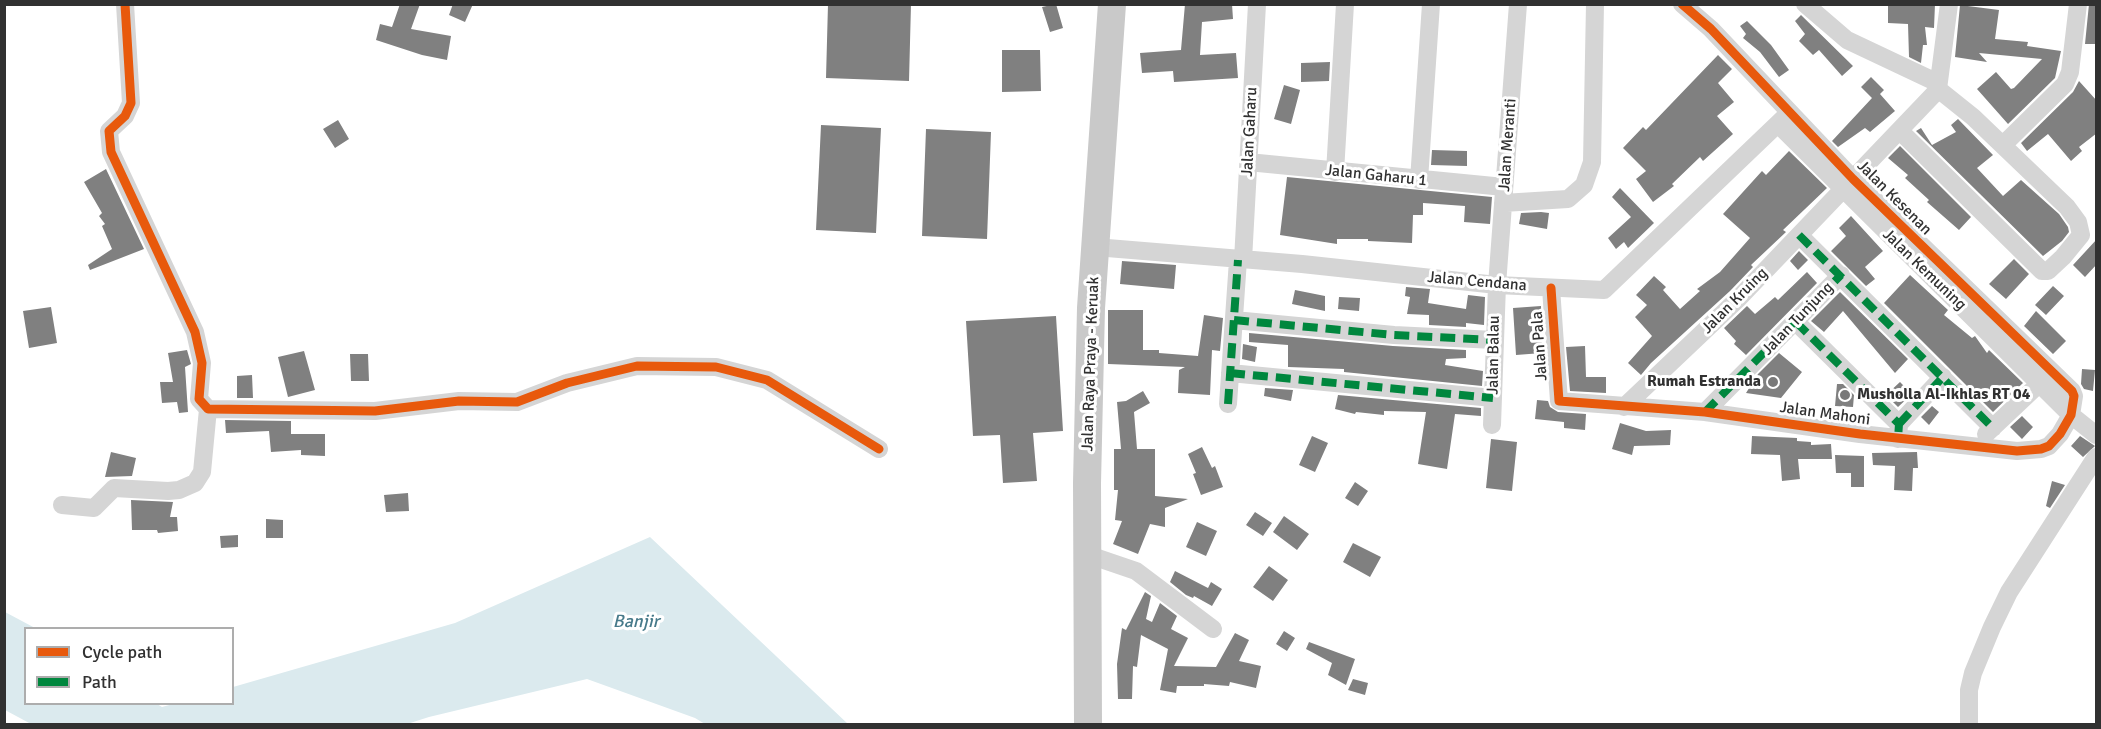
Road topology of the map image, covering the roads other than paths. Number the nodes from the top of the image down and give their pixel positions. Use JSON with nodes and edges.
{"nodes":[{"id":1,"x":125,"y":4,"type":"edge"},
{"id":2,"x":1112,"y":4,"type":"edge"},
{"id":3,"x":1257,"y":4,"type":"edge"},
{"id":4,"x":1345,"y":4,"type":"edge"},
{"id":5,"x":1431,"y":4,"type":"edge"},
{"id":6,"x":1518,"y":4,"type":"edge"},
{"id":7,"x":1595,"y":4,"type":"edge"},
{"id":8,"x":1682,"y":4,"type":"edge"},
{"id":9,"x":1805,"y":4,"type":"edge"},
{"id":10,"x":1949,"y":4,"type":"edge"},
{"id":11,"x":2078,"y":4,"type":"edge"},
{"id":12,"x":1938,"y":86,"type":"junction"},
{"id":13,"x":1783,"y":118,"type":"junction"},
{"id":14,"x":1900,"y":131,"type":"junction"},
{"id":15,"x":2003,"y":145,"type":"junction"},
{"id":16,"x":1248,"y":162,"type":"junction"},
{"id":17,"x":1335,"y":172,"type":"junction"},
{"id":18,"x":1419,"y":180,"type":"junction"},
{"id":19,"x":1847,"y":185,"type":"junction"},
{"id":20,"x":1504,"y":195,"type":"junction"},
{"id":21,"x":1799,"y":235,"type":"junction"},
{"id":22,"x":1095,"y":247,"type":"junction"},
{"id":23,"x":1241,"y":260,"type":"junction"},
{"id":24,"x":1841,"y":275,"type":"junction"},
{"id":25,"x":1497,"y":285,"type":"junction"},
{"id":26,"x":1551,"y":288,"type":"junction"},
{"id":27,"x":1234,"y":320,"type":"junction"},
{"id":28,"x":1797,"y":322,"type":"junction"},
{"id":29,"x":1494,"y":340,"type":"junction"},
{"id":30,"x":1230,"y":373,"type":"junction"},
{"id":31,"x":1943,"y":377,"type":"junction"},
{"id":32,"x":2040,"y":383,"type":"junction"},
{"id":33,"x":1493,"y":398,"type":"junction"},
{"id":34,"x":1559,"y":401,"type":"joint"},
{"id":35,"x":1228,"y":404,"type":"dead end"},
{"id":36,"x":1624,"y":408,"type":"junction"},
{"id":37,"x":208,"y":410,"type":"junction"},
{"id":38,"x":1705,"y":412,"type":"junction"},
{"id":39,"x":2071,"y":415,"type":"junction"},
{"id":40,"x":1492,"y":425,"type":"dead end"},
{"id":41,"x":1993,"y":428,"type":"junction"},
{"id":42,"x":1898,"y":431,"type":"junction"},
{"id":43,"x":2097,"y":435,"type":"edge"},
{"id":44,"x":1973,"y":445,"type":"junction"},
{"id":45,"x":879,"y":448,"type":"dead end"},
{"id":46,"x":2097,"y":457,"type":"edge"},
{"id":47,"x":62,"y":506,"type":"dead end"},
{"id":48,"x":1089,"y":555,"type":"junction"},
{"id":49,"x":1213,"y":629,"type":"dead end"},
{"id":50,"x":1088,"y":724,"type":"edge"},
{"id":51,"x":1969,"y":724,"type":"edge"}],
"edges":[{"from":1,"to":37,"type":"street"},
{"from":2,"to":22,"type":"main road","name":"Jalan Raya Praya - Keruak"},
{"from":3,"to":16,"type":"street","name":"Jalan Gaharu"},
{"from":4,"to":17,"type":"street"},
{"from":5,"to":18,"type":"street"},
{"from":6,"to":20,"type":"street","name":"Jalan Meranti"},
{"from":7,"to":20,"type":"street","name":"Jalan Gaharu 1"},
{"from":8,"to":13,"type":"street","name":"Jalan Kesenan"},
{"from":9,"to":12,"type":"street"},
{"from":10,"to":12,"type":"street"},
{"from":11,"to":15,"type":"street"},
{"from":12,"to":14,"type":"street","name":"Jalan Kruing"},
{"from":12,"to":15,"type":"street"},
{"from":13,"to":19,"type":"street","name":"Jalan Kesenan"},
{"from":13,"to":26,"type":"street","name":"Jalan Cendana"},
{"from":14,"to":15,"type":"street"},
{"from":14,"to":19,"type":"street","name":"Jalan Kruing"},
{"from":16,"to":17,"type":"street","name":"Jalan Gaharu 1"},
{"from":16,"to":23,"type":"street","name":"Jalan Gaharu"},
{"from":17,"to":18,"type":"street","name":"Jalan Gaharu 1"},
{"from":18,"to":20,"type":"street","name":"Jalan Gaharu 1"},
{"from":19,"to":21,"type":"street","name":"Jalan Kruing"},
{"from":19,"to":32,"type":"street","name":"Jalan Kemuning"},
{"from":19,"to":39,"type":"street","name":"Jalan Kesenan"},
{"from":20,"to":25,"type":"street","name":"Jalan Meranti"},
{"from":21,"to":24,"type":"street"},
{"from":21,"to":36,"type":"street","name":"Jalan Kruing"},
{"from":22,"to":23,"type":"street","name":"Jalan Cendana"},
{"from":22,"to":48,"type":"main road","name":"Jalan Raya Praya - Keruak"},
{"from":23,"to":25,"type":"street","name":"Jalan Cendana"},
{"from":23,"to":27,"type":"street","name":"Jalan Gaharu"},
{"from":24,"to":28,"type":"street","name":"Jalan Tunjung"},
{"from":24,"to":31,"type":"street"},
{"from":25,"to":26,"type":"street","name":"Jalan Cendana"},
{"from":25,"to":29,"type":"street","name":"Jalan Balau"},
{"from":26,"to":34,"type":"street","name":"Jalan Pala"},
{"from":27,"to":29,"type":"street"},
{"from":27,"to":30,"type":"street","name":"Jalan Gaharu"},
{"from":28,"to":38,"type":"street","name":"Jalan Tunjung"},
{"from":28,"to":42,"type":"street"},
{"from":29,"to":33,"type":"street","name":"Jalan Balau"},
{"from":30,"to":33,"type":"street"},
{"from":30,"to":35,"type":"street","name":"Jalan Gaharu"},
{"from":31,"to":41,"type":"street"},
{"from":31,"to":42,"type":"street"},
{"from":32,"to":39,"type":"street","name":"Jalan Kemuning"},
{"from":32,"to":41,"type":"street"},
{"from":33,"to":40,"type":"street","name":"Jalan Balau"},
{"from":34,"to":36,"type":"street","name":"Jalan Mahoni"},
{"from":36,"to":38,"type":"street","name":"Jalan Mahoni"},
{"from":37,"to":45,"type":"street"},
{"from":37,"to":47,"type":"street"},
{"from":38,"to":42,"type":"street","name":"Jalan Mahoni"},
{"from":39,"to":43,"type":"street","name":"Jalan Kemuning"},
{"from":39,"to":44,"type":"street","name":"Jalan Mahoni"},
{"from":41,"to":44,"type":"street"},
{"from":42,"to":44,"type":"street","name":"Jalan Mahoni"},
{"from":46,"to":51,"type":"street"},
{"from":48,"to":49,"type":"street"},
{"from":48,"to":50,"type":"main road","name":"Jalan Raya Praya - Keruak"}]}
